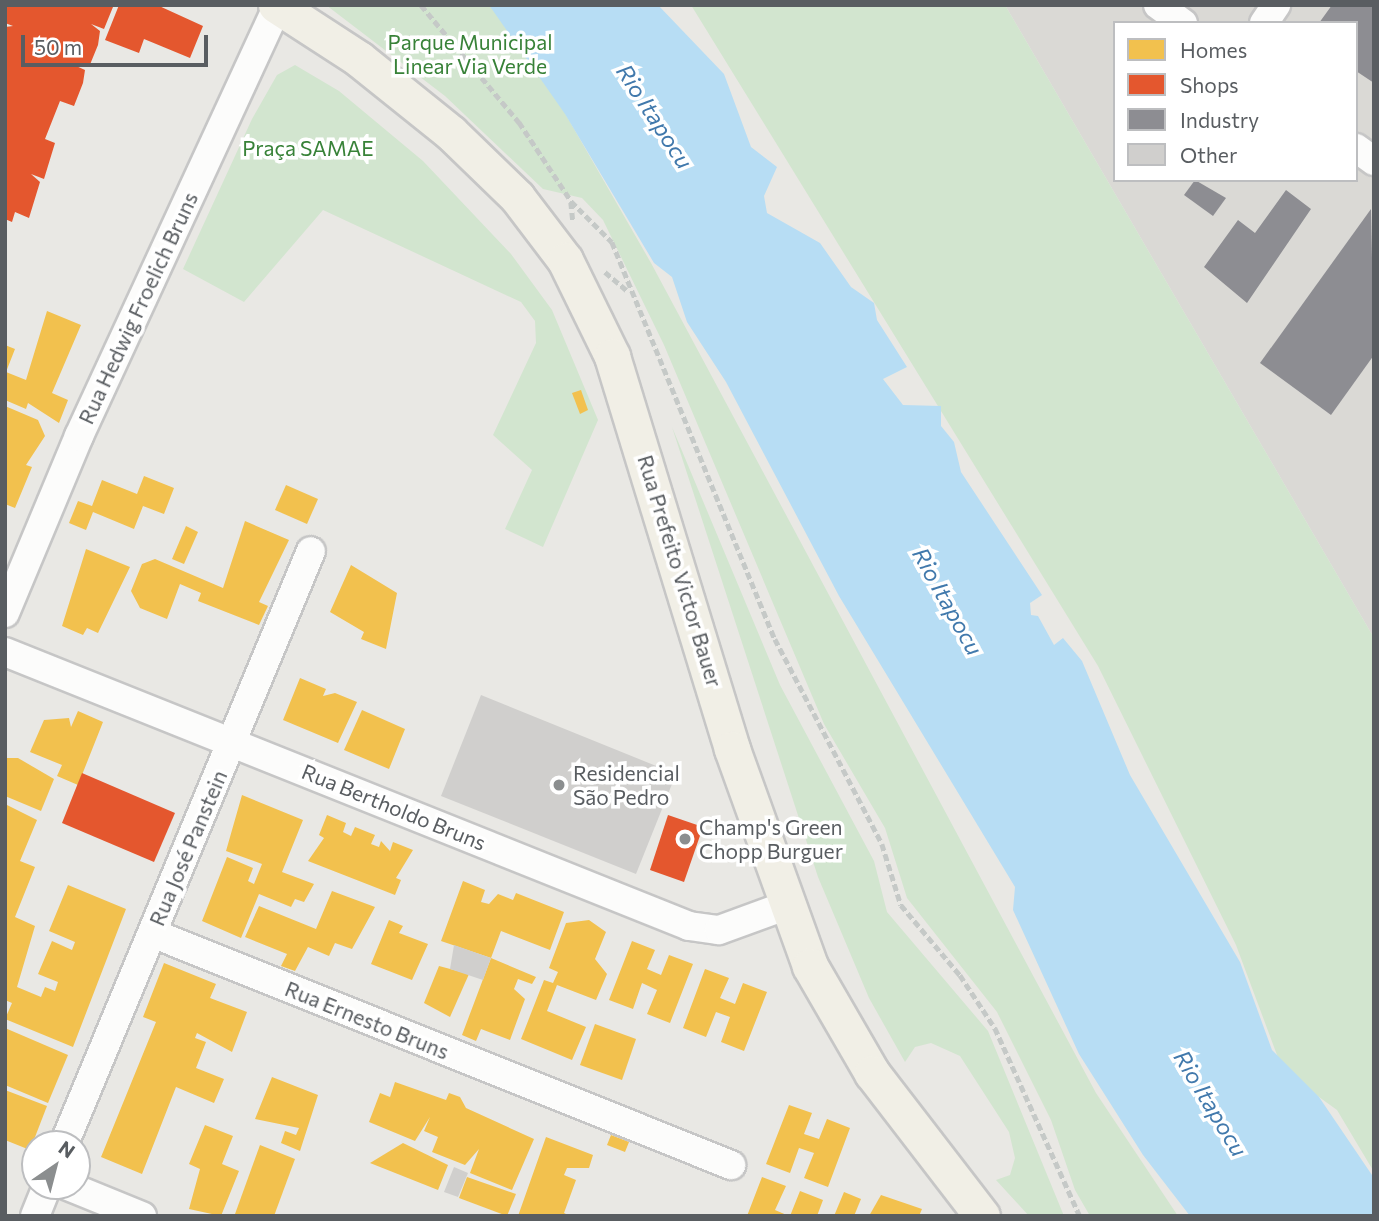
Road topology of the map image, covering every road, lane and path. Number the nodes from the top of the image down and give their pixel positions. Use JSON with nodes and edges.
{"nodes":[{"id":1,"x":421,"y":5,"type":"edge"},
{"id":2,"x":1158,"y":5,"type":"edge"},
{"id":3,"x":1276,"y":5,"type":"edge"},
{"id":4,"x":277,"y":6,"type":"edge"},
{"id":5,"x":1180,"y":21,"type":"edge"},
{"id":6,"x":1265,"y":21,"type":"edge"},
{"id":7,"x":1358,"y":149,"type":"edge"},
{"id":8,"x":1374,"y":161,"type":"edge"},
{"id":9,"x":312,"y":551,"type":"dead end"},
{"id":10,"x":5,"y":613,"type":"edge"},
{"id":11,"x":5,"y":652,"type":"edge"},
{"id":12,"x":233,"y":742,"type":"junction"},
{"id":13,"x":785,"y":906,"type":"junction"},
{"id":14,"x":152,"y":933,"type":"junction"},
{"id":15,"x":70,"y":1130,"type":"edge"},
{"id":16,"x":731,"y":1165,"type":"dead end"},
{"id":17,"x":91,"y":1195,"type":"edge"},
{"id":18,"x":969,"y":1210,"type":"edge"},
{"id":19,"x":142,"y":1216,"type":"edge"},
{"id":20,"x":1080,"y":1216,"type":"edge"}],
"edges":[{"from":1,"to":20,"type":"path"},
{"from":2,"to":5,"type":"street"},
{"from":3,"to":6,"type":"street"},
{"from":4,"to":10,"type":"street","name":"Rua Hedwig Froelich Bruns"},
{"from":4,"to":13,"type":"main road","name":"Rua Prefeito Victor Bauer"},
{"from":7,"to":8,"type":"street"},
{"from":9,"to":12,"type":"street","name":"Rua José Panstein"},
{"from":11,"to":12,"type":"street","name":"Rua Bertholdo Bruns"},
{"from":12,"to":13,"type":"street","name":"Rua Bertholdo Bruns"},
{"from":12,"to":14,"type":"street","name":"Rua José Panstein"},
{"from":13,"to":18,"type":"main road","name":"Rua Prefeito Victor Bauer"},
{"from":14,"to":15,"type":"street","name":"Rua José Panstein"},
{"from":14,"to":16,"type":"street","name":"Rua Ernesto Bruns"},
{"from":17,"to":19,"type":"street"}]}
